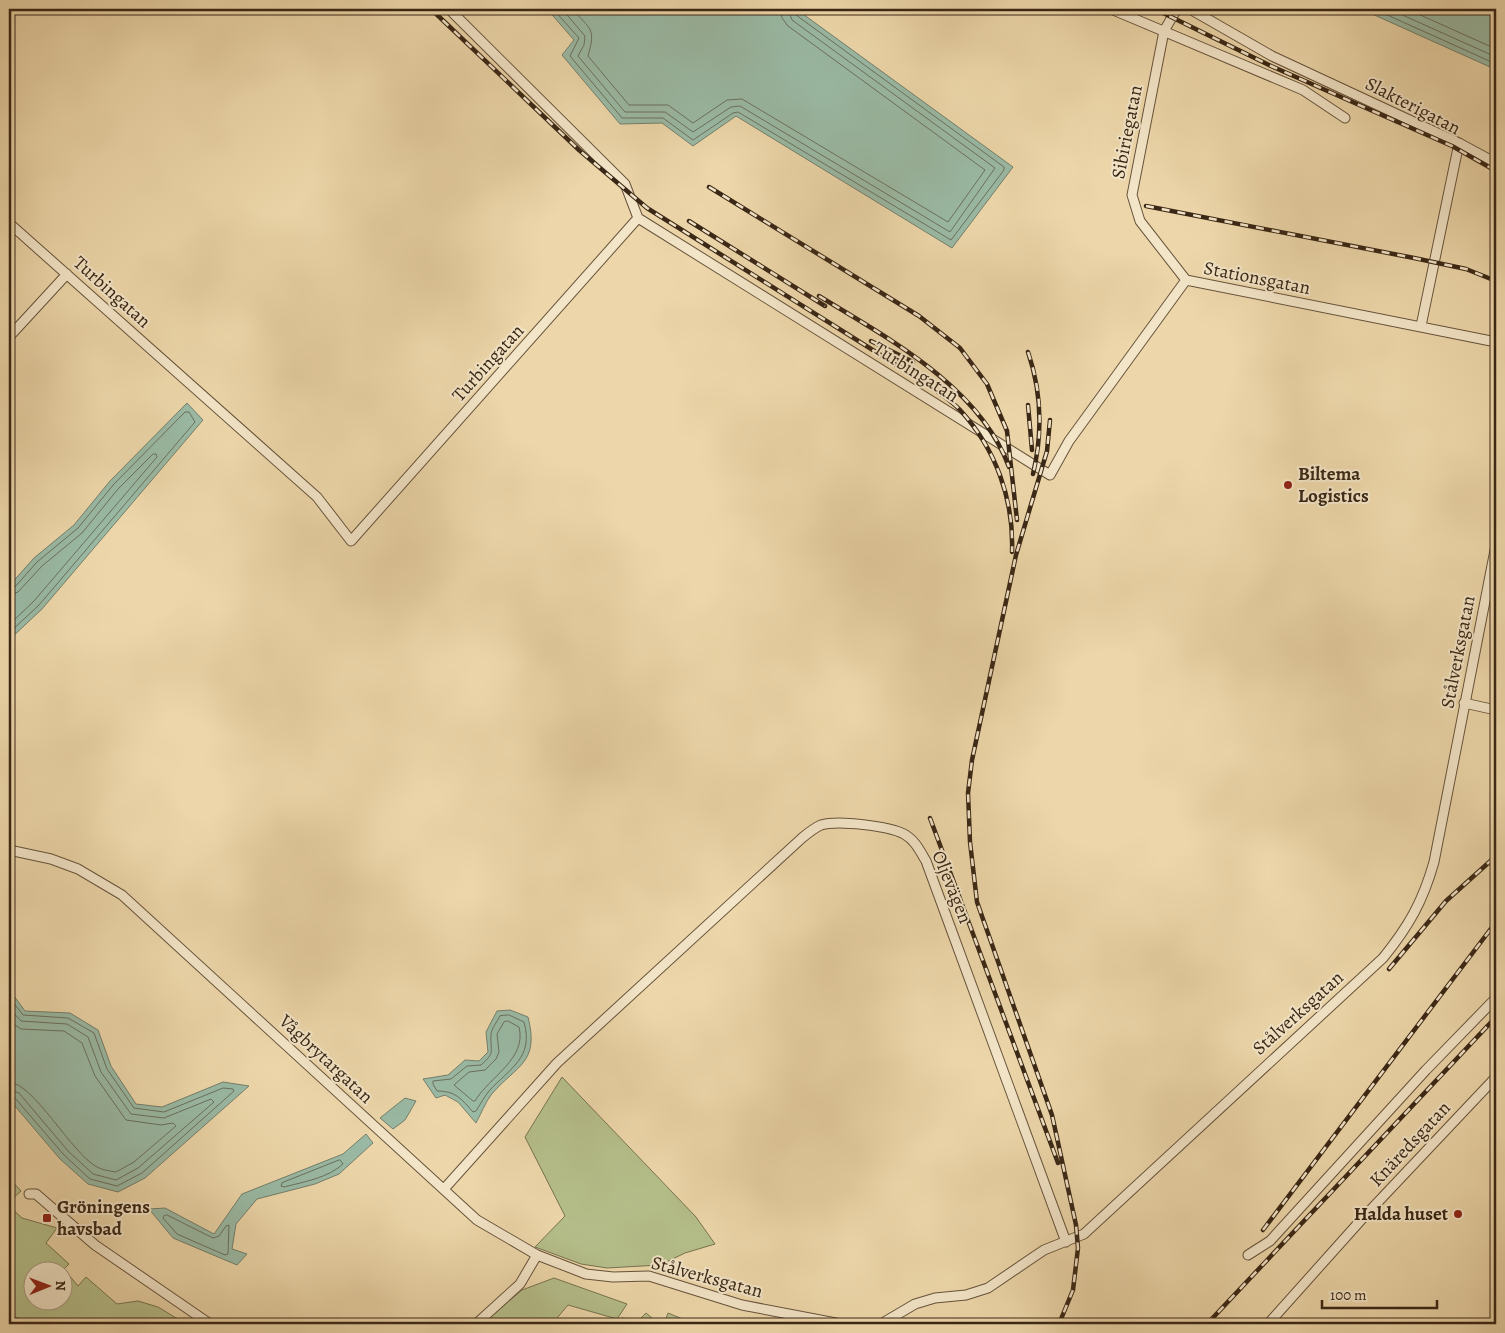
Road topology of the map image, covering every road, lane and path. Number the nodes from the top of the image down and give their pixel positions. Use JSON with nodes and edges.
{"nodes":[{"id":1,"x":449,"y":9,"type":"edge"},
{"id":2,"x":1111,"y":9,"type":"edge"},
{"id":3,"x":1179,"y":9,"type":"edge"},
{"id":4,"x":1190,"y":9,"type":"edge"},
{"id":5,"x":1164,"y":31,"type":"junction"},
{"id":6,"x":1345,"y":118,"type":"dead end"},
{"id":7,"x":1459,"y":143,"type":"junction"},
{"id":8,"x":1496,"y":163,"type":"edge"},
{"id":9,"x":638,"y":218,"type":"junction"},
{"id":10,"x":9,"y":223,"type":"edge"},
{"id":11,"x":67,"y":274,"type":"junction"},
{"id":12,"x":1186,"y":280,"type":"junction"},
{"id":13,"x":1421,"y":326,"type":"junction"},
{"id":14,"x":9,"y":337,"type":"edge"},
{"id":15,"x":1496,"y":342,"type":"edge"},
{"id":16,"x":1050,"y":475,"type":"joint"},
{"id":17,"x":1496,"y":544,"type":"edge"},
{"id":18,"x":1464,"y":703,"type":"junction"},
{"id":19,"x":1496,"y":710,"type":"edge"},
{"id":20,"x":9,"y":850,"type":"edge"},
{"id":21,"x":1496,"y":998,"type":"edge"},
{"id":22,"x":1496,"y":1077,"type":"edge"},
{"id":23,"x":444,"y":1189,"type":"junction"},
{"id":24,"x":29,"y":1194,"type":"dead end"},
{"id":25,"x":1066,"y":1242,"type":"junction"},
{"id":26,"x":537,"y":1255,"type":"junction"},
{"id":27,"x":1248,"y":1255,"type":"dead end"},
{"id":28,"x":210,"y":1324,"type":"edge"},
{"id":29,"x":476,"y":1324,"type":"edge"},
{"id":30,"x":841,"y":1324,"type":"edge"},
{"id":31,"x":881,"y":1324,"type":"edge"},
{"id":32,"x":1268,"y":1324,"type":"edge"}],
"edges":[{"from":1,"to":9,"type":"street"},
{"from":2,"to":5,"type":"street"},
{"from":3,"to":5,"type":"street","name":"Sibiriegatan"},
{"from":4,"to":7,"type":"street","name":"Slakterigatan"},
{"from":5,"to":6,"type":"street"},
{"from":5,"to":12,"type":"street","name":"Sibiriegatan"},
{"from":7,"to":8,"type":"street"},
{"from":7,"to":13,"type":"street","name":"Slakterigatan"},
{"from":9,"to":11,"type":"street","name":"Turbingatan"},
{"from":9,"to":16,"type":"street","name":"Turbingatan"},
{"from":10,"to":11,"type":"street","name":"Turbingatan"},
{"from":11,"to":14,"type":"street"},
{"from":12,"to":13,"type":"street","name":"Stationsgatan"},
{"from":12,"to":16,"type":"street","name":"Stationsgatan"},
{"from":13,"to":15,"type":"street","name":"Stationsgatan"},
{"from":17,"to":18,"type":"street","name":"Stålverksgatan"},
{"from":18,"to":19,"type":"street"},
{"from":18,"to":25,"type":"street","name":"Stålverksgatan"},
{"from":20,"to":23,"type":"street","name":"Vågbrytargatan"},
{"from":21,"to":27,"type":"street"},
{"from":22,"to":32,"type":"street","name":"Knäredsgatan"},
{"from":23,"to":25,"type":"street","name":"Oljevägen"},
{"from":23,"to":26,"type":"street","name":"Vågbrytargatan"},
{"from":24,"to":28,"type":"street"},
{"from":25,"to":31,"type":"street","name":"Stålverksgatan"},
{"from":26,"to":29,"type":"street"},
{"from":26,"to":30,"type":"street","name":"Stålverksgatan"}]}
